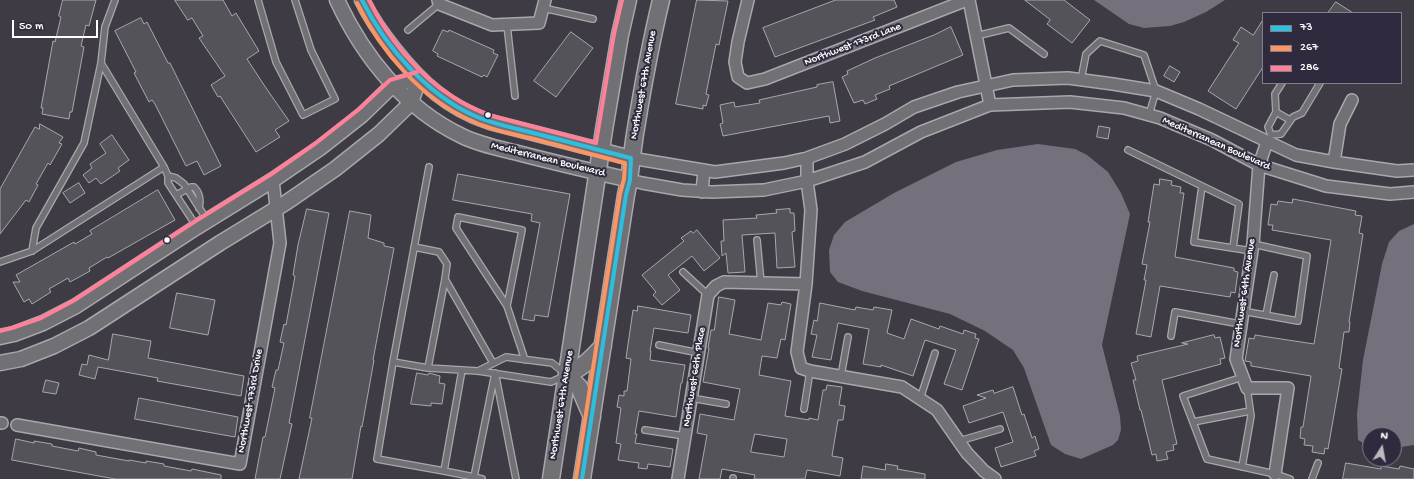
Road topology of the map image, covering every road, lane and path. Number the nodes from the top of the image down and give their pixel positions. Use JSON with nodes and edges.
{"nodes":[{"id":1,"x":115,"y":0,"type":"edge"},
{"id":2,"x":258,"y":0,"type":"edge"},
{"id":3,"x":295,"y":0,"type":"edge"},
{"id":4,"x":337,"y":0,"type":"edge"},
{"id":5,"x":362,"y":0,"type":"edge"},
{"id":6,"x":628,"y":0,"type":"edge"},
{"id":7,"x":662,"y":0,"type":"edge"},
{"id":8,"x":748,"y":0,"type":"edge"},
{"id":9,"x":968,"y":0,"type":"edge"},
{"id":10,"x":438,"y":2,"type":"edge"},
{"id":11,"x":544,"y":4,"type":"edge"},
{"id":12,"x":593,"y":19,"type":"dead end"},
{"id":13,"x":507,"y":25,"type":"junction"},
{"id":14,"x":408,"y":30,"type":"dead end"},
{"id":15,"x":976,"y":36,"type":"junction"},
{"id":16,"x":1044,"y":54,"type":"dead end"},
{"id":17,"x":101,"y":63,"type":"junction"},
{"id":18,"x":419,"y":78,"type":"junction"},
{"id":19,"x":1081,"y":80,"type":"junction"},
{"id":20,"x":1281,"y":84,"type":"edge"},
{"id":21,"x":1319,"y":84,"type":"edge"},
{"id":22,"x":393,"y":85,"type":"junction"},
{"id":23,"x":986,"y":86,"type":"junction"},
{"id":24,"x":1156,"y":91,"type":"junction"},
{"id":25,"x":515,"y":96,"type":"dead end"},
{"id":26,"x":1352,"y":100,"type":"dead end"},
{"id":27,"x":411,"y":103,"type":"junction"},
{"id":28,"x":990,"y":105,"type":"junction"},
{"id":29,"x":1276,"y":112,"type":"junction"},
{"id":30,"x":1149,"y":115,"type":"junction"},
{"id":31,"x":1290,"y":120,"type":"junction"},
{"id":32,"x":1269,"y":138,"type":"junction"},
{"id":33,"x":601,"y":150,"type":"junction"},
{"id":34,"x":1128,"y":150,"type":"dead end"},
{"id":35,"x":631,"y":158,"type":"junction"},
{"id":36,"x":807,"y":158,"type":"junction"},
{"id":37,"x":1334,"y":162,"type":"junction"},
{"id":38,"x":1259,"y":165,"type":"junction"},
{"id":39,"x":164,"y":167,"type":"junction"},
{"id":40,"x":429,"y":167,"type":"dead end"},
{"id":41,"x":704,"y":170,"type":"junction"},
{"id":42,"x":1414,"y":170,"type":"edge"},
{"id":43,"x":598,"y":172,"type":"junction"},
{"id":44,"x":168,"y":176,"type":"junction"},
{"id":45,"x":273,"y":180,"type":"junction"},
{"id":46,"x":630,"y":180,"type":"junction"},
{"id":47,"x":807,"y":181,"type":"junction"},
{"id":48,"x":1202,"y":186,"type":"junction"},
{"id":49,"x":187,"y":189,"type":"junction"},
{"id":50,"x":702,"y":192,"type":"junction"},
{"id":51,"x":1414,"y":192,"type":"edge"},
{"id":52,"x":176,"y":195,"type":"junction"},
{"id":53,"x":276,"y":209,"type":"junction"},
{"id":54,"x":202,"y":224,"type":"junction"},
{"id":55,"x":757,"y":240,"type":"dead end"},
{"id":56,"x":414,"y":247,"type":"junction"},
{"id":57,"x":1253,"y":247,"type":"junction"},
{"id":58,"x":1233,"y":248,"type":"junction"},
{"id":59,"x":32,"y":251,"type":"junction"},
{"id":60,"x":0,"y":262,"type":"edge"},
{"id":61,"x":683,"y":272,"type":"dead end"},
{"id":62,"x":1274,"y":275,"type":"dead end"},
{"id":63,"x":445,"y":279,"type":"junction"},
{"id":64,"x":761,"y":283,"type":"junction"},
{"id":65,"x":806,"y":284,"type":"junction"},
{"id":66,"x":708,"y":295,"type":"junction"},
{"id":67,"x":507,"y":306,"type":"junction"},
{"id":68,"x":1242,"y":310,"type":"junction"},
{"id":69,"x":1266,"y":315,"type":"junction"},
{"id":70,"x":1240,"y":324,"type":"junction"},
{"id":71,"x":1171,"y":336,"type":"dead end"},
{"id":72,"x":0,"y":337,"type":"edge"},
{"id":73,"x":848,"y":337,"type":"dead end"},
{"id":74,"x":603,"y":346,"type":"junction"},
{"id":75,"x":659,"y":346,"type":"dead end"},
{"id":76,"x":699,"y":353,"type":"junction"},
{"id":77,"x":935,"y":353,"type":"dead end"},
{"id":78,"x":525,"y":360,"type":"junction"},
{"id":79,"x":393,"y":362,"type":"junction"},
{"id":80,"x":0,"y":363,"type":"edge"},
{"id":81,"x":493,"y":363,"type":"junction"},
{"id":82,"x":428,"y":368,"type":"junction"},
{"id":83,"x":462,"y":370,"type":"junction"},
{"id":84,"x":478,"y":370,"type":"junction"},
{"id":85,"x":810,"y":371,"type":"junction"},
{"id":86,"x":495,"y":373,"type":"junction"},
{"id":87,"x":567,"y":375,"type":"junction"},
{"id":88,"x":841,"y":376,"type":"junction"},
{"id":89,"x":1243,"y":377,"type":"junction"},
{"id":90,"x":1247,"y":388,"type":"junction"},
{"id":91,"x":691,"y":398,"type":"junction"},
{"id":92,"x":920,"y":398,"type":"junction"},
{"id":93,"x":726,"y":404,"type":"dead end"},
{"id":94,"x":804,"y":409,"type":"dead end"},
{"id":95,"x":1250,"y":410,"type":"junction"},
{"id":96,"x":592,"y":417,"type":"junction"},
{"id":97,"x":1193,"y":422,"type":"junction"},
{"id":98,"x":17,"y":425,"type":"dead end"},
{"id":99,"x":1000,"y":429,"type":"dead end"},
{"id":100,"x":645,"y":430,"type":"dead end"},
{"id":101,"x":685,"y":436,"type":"junction"},
{"id":102,"x":958,"y":441,"type":"junction"},
{"id":103,"x":1318,"y":464,"type":"dead end"},
{"id":104,"x":1242,"y":467,"type":"junction"},
{"id":105,"x":444,"y":471,"type":"junction"},
{"id":106,"x":1275,"y":474,"type":"junction"},
{"id":107,"x":474,"y":477,"type":"junction"},
{"id":108,"x":482,"y":479,"type":"edge"},
{"id":109,"x":516,"y":479,"type":"edge"},
{"id":110,"x":551,"y":479,"type":"edge"},
{"id":111,"x":582,"y":479,"type":"edge"},
{"id":112,"x":678,"y":479,"type":"edge"},
{"id":113,"x":994,"y":479,"type":"edge"},
{"id":114,"x":1290,"y":479,"type":"edge"},
{"id":115,"x":1312,"y":479,"type":"edge"}],
"edges":[{"from":1,"to":17,"type":"lane"},
{"from":2,"to":3,"type":"lane"},
{"from":4,"to":22,"type":"street","name":"Mediterranean Boulevard"},
{"from":5,"to":18,"type":"street","name":"Mediterranean Boulevard"},
{"from":6,"to":33,"type":"main road","name":"Northwest 67th Avenue"},
{"from":7,"to":35,"type":"main road","name":"Northwest 67th Avenue"},
{"from":8,"to":9,"type":"street","name":"Northwest 173rd Lane"},
{"from":9,"to":15,"type":"street"},
{"from":10,"to":13,"type":"street"},
{"from":10,"to":14,"type":"lane"},
{"from":11,"to":12,"type":"lane"},
{"from":11,"to":13,"type":"street"},
{"from":13,"to":25,"type":"lane"},
{"from":15,"to":16,"type":"lane"},
{"from":15,"to":23,"type":"street"},
{"from":17,"to":39,"type":"lane"},
{"from":17,"to":59,"type":"lane"},
{"from":18,"to":22,"type":"street"},
{"from":18,"to":27,"type":"street"},
{"from":18,"to":33,"type":"street","name":"Mediterranean Boulevard"},
{"from":19,"to":23,"type":"street","name":"Mediterranean Boulevard"},
{"from":19,"to":24,"type":"street","name":"Mediterranean Boulevard"},
{"from":19,"to":24,"type":"lane"},
{"from":20,"to":29,"type":"lane"},
{"from":21,"to":31,"type":"lane"},
{"from":22,"to":27,"type":"street","name":"Mediterranean Boulevard"},
{"from":22,"to":45,"type":"street"},
{"from":23,"to":28,"type":"street"},
{"from":23,"to":36,"type":"street","name":"Mediterranean Boulevard"},
{"from":24,"to":30,"type":"lane"},
{"from":24,"to":32,"type":"street","name":"Mediterranean Boulevard"},
{"from":26,"to":37,"type":"street"},
{"from":27,"to":43,"type":"street","name":"Mediterranean Boulevard"},
{"from":27,"to":53,"type":"street"},
{"from":28,"to":30,"type":"street","name":"Mediterranean Boulevard"},
{"from":28,"to":47,"type":"street","name":"Mediterranean Boulevard"},
{"from":29,"to":31,"type":"lane"},
{"from":29,"to":32,"type":"lane"},
{"from":30,"to":38,"type":"street","name":"Mediterranean Boulevard"},
{"from":31,"to":32,"type":"lane"},
{"from":32,"to":37,"type":"street","name":"Mediterranean Boulevard"},
{"from":32,"to":38,"type":"street","name":"Northwest 64th Avenue"},
{"from":33,"to":35,"type":"street","name":"Mediterranean Boulevard"},
{"from":33,"to":43,"type":"main road","name":"Northwest 67th Avenue"},
{"from":34,"to":48,"type":"lane"},
{"from":35,"to":41,"type":"street","name":"Mediterranean Boulevard"},
{"from":35,"to":46,"type":"main road","name":"Northwest 67th Avenue"},
{"from":36,"to":41,"type":"street","name":"Mediterranean Boulevard"},
{"from":36,"to":47,"type":"street"},
{"from":37,"to":42,"type":"street","name":"Mediterranean Boulevard"},
{"from":38,"to":51,"type":"street","name":"Mediterranean Boulevard"},
{"from":38,"to":57,"type":"street","name":"Northwest 64th Avenue"},
{"from":39,"to":44,"type":"lane"},
{"from":39,"to":59,"type":"lane"},
{"from":40,"to":56,"type":"lane"},
{"from":41,"to":50,"type":"street"},
{"from":43,"to":46,"type":"street","name":"Mediterranean Boulevard"},
{"from":43,"to":87,"type":"main road","name":"Northwest 67th Avenue"},
{"from":44,"to":49,"type":"lane"},
{"from":44,"to":52,"type":"lane"},
{"from":45,"to":53,"type":"street","name":"Northwest 173rd Drive"},
{"from":45,"to":54,"type":"street"},
{"from":46,"to":50,"type":"street","name":"Mediterranean Boulevard"},
{"from":46,"to":74,"type":"main road","name":"Northwest 67th Avenue"},
{"from":47,"to":50,"type":"street","name":"Mediterranean Boulevard"},
{"from":47,"to":65,"type":"street"},
{"from":48,"to":58,"type":"lane"},
{"from":48,"to":58,"type":"lane"},
{"from":49,"to":52,"type":"lane"},
{"from":49,"to":54,"type":"lane"},
{"from":52,"to":54,"type":"lane"},
{"from":53,"to":80,"type":"street"},
{"from":53,"to":98,"type":"street","name":"Northwest 173rd Drive"},
{"from":54,"to":72,"type":"street"},
{"from":55,"to":64,"type":"lane"},
{"from":56,"to":63,"type":"lane"},
{"from":56,"to":79,"type":"lane"},
{"from":57,"to":58,"type":"lane"},
{"from":57,"to":68,"type":"street","name":"Northwest 64th Avenue"},
{"from":57,"to":69,"type":"lane"},
{"from":59,"to":60,"type":"lane"},
{"from":61,"to":66,"type":"lane"},
{"from":62,"to":69,"type":"lane"},
{"from":63,"to":81,"type":"lane"},
{"from":63,"to":82,"type":"lane"},
{"from":64,"to":65,"type":"street"},
{"from":64,"to":66,"type":"street"},
{"from":65,"to":85,"type":"street"},
{"from":66,"to":76,"type":"street","name":"Northwest 66th Place"},
{"from":67,"to":67,"type":"lane"},
{"from":67,"to":78,"type":"lane"},
{"from":68,"to":69,"type":"lane"},
{"from":68,"to":70,"type":"street","name":"Northwest 64th Avenue"},
{"from":70,"to":71,"type":"lane"},
{"from":70,"to":89,"type":"street","name":"Northwest 64th Avenue"},
{"from":73,"to":88,"type":"lane"},
{"from":74,"to":87,"type":"main road"},
{"from":74,"to":96,"type":"main road","name":"Northwest 67th Avenue"},
{"from":75,"to":76,"type":"lane"},
{"from":76,"to":91,"type":"street","name":"Northwest 66th Place"},
{"from":77,"to":92,"type":"lane"},
{"from":78,"to":81,"type":"lane"},
{"from":78,"to":87,"type":"lane"},
{"from":79,"to":82,"type":"lane"},
{"from":79,"to":105,"type":"lane"},
{"from":81,"to":84,"type":"lane"},
{"from":82,"to":83,"type":"lane"},
{"from":83,"to":84,"type":"lane"},
{"from":83,"to":105,"type":"lane"},
{"from":84,"to":86,"type":"lane"},
{"from":85,"to":88,"type":"street"},
{"from":85,"to":94,"type":"lane"},
{"from":86,"to":87,"type":"lane"},
{"from":86,"to":107,"type":"lane"},
{"from":86,"to":109,"type":"lane"},
{"from":87,"to":96,"type":"main road"},
{"from":87,"to":110,"type":"main road","name":"Northwest 67th Avenue"},
{"from":88,"to":92,"type":"street"},
{"from":89,"to":90,"type":"street","name":"Northwest 64th Avenue"},
{"from":89,"to":97,"type":"lane"},
{"from":90,"to":95,"type":"lane"},
{"from":90,"to":106,"type":"street"},
{"from":91,"to":93,"type":"lane"},
{"from":91,"to":101,"type":"street","name":"Northwest 66th Place"},
{"from":92,"to":102,"type":"street"},
{"from":95,"to":97,"type":"lane"},
{"from":95,"to":104,"type":"lane"},
{"from":96,"to":111,"type":"main road","name":"Northwest 67th Avenue"},
{"from":97,"to":104,"type":"lane"},
{"from":99,"to":102,"type":"lane"},
{"from":100,"to":101,"type":"lane"},
{"from":101,"to":112,"type":"street","name":"Northwest 66th Place"},
{"from":102,"to":113,"type":"street"},
{"from":103,"to":115,"type":"lane"},
{"from":104,"to":106,"type":"lane"},
{"from":105,"to":107,"type":"lane"},
{"from":106,"to":114,"type":"lane"},
{"from":107,"to":108,"type":"lane"}]}
